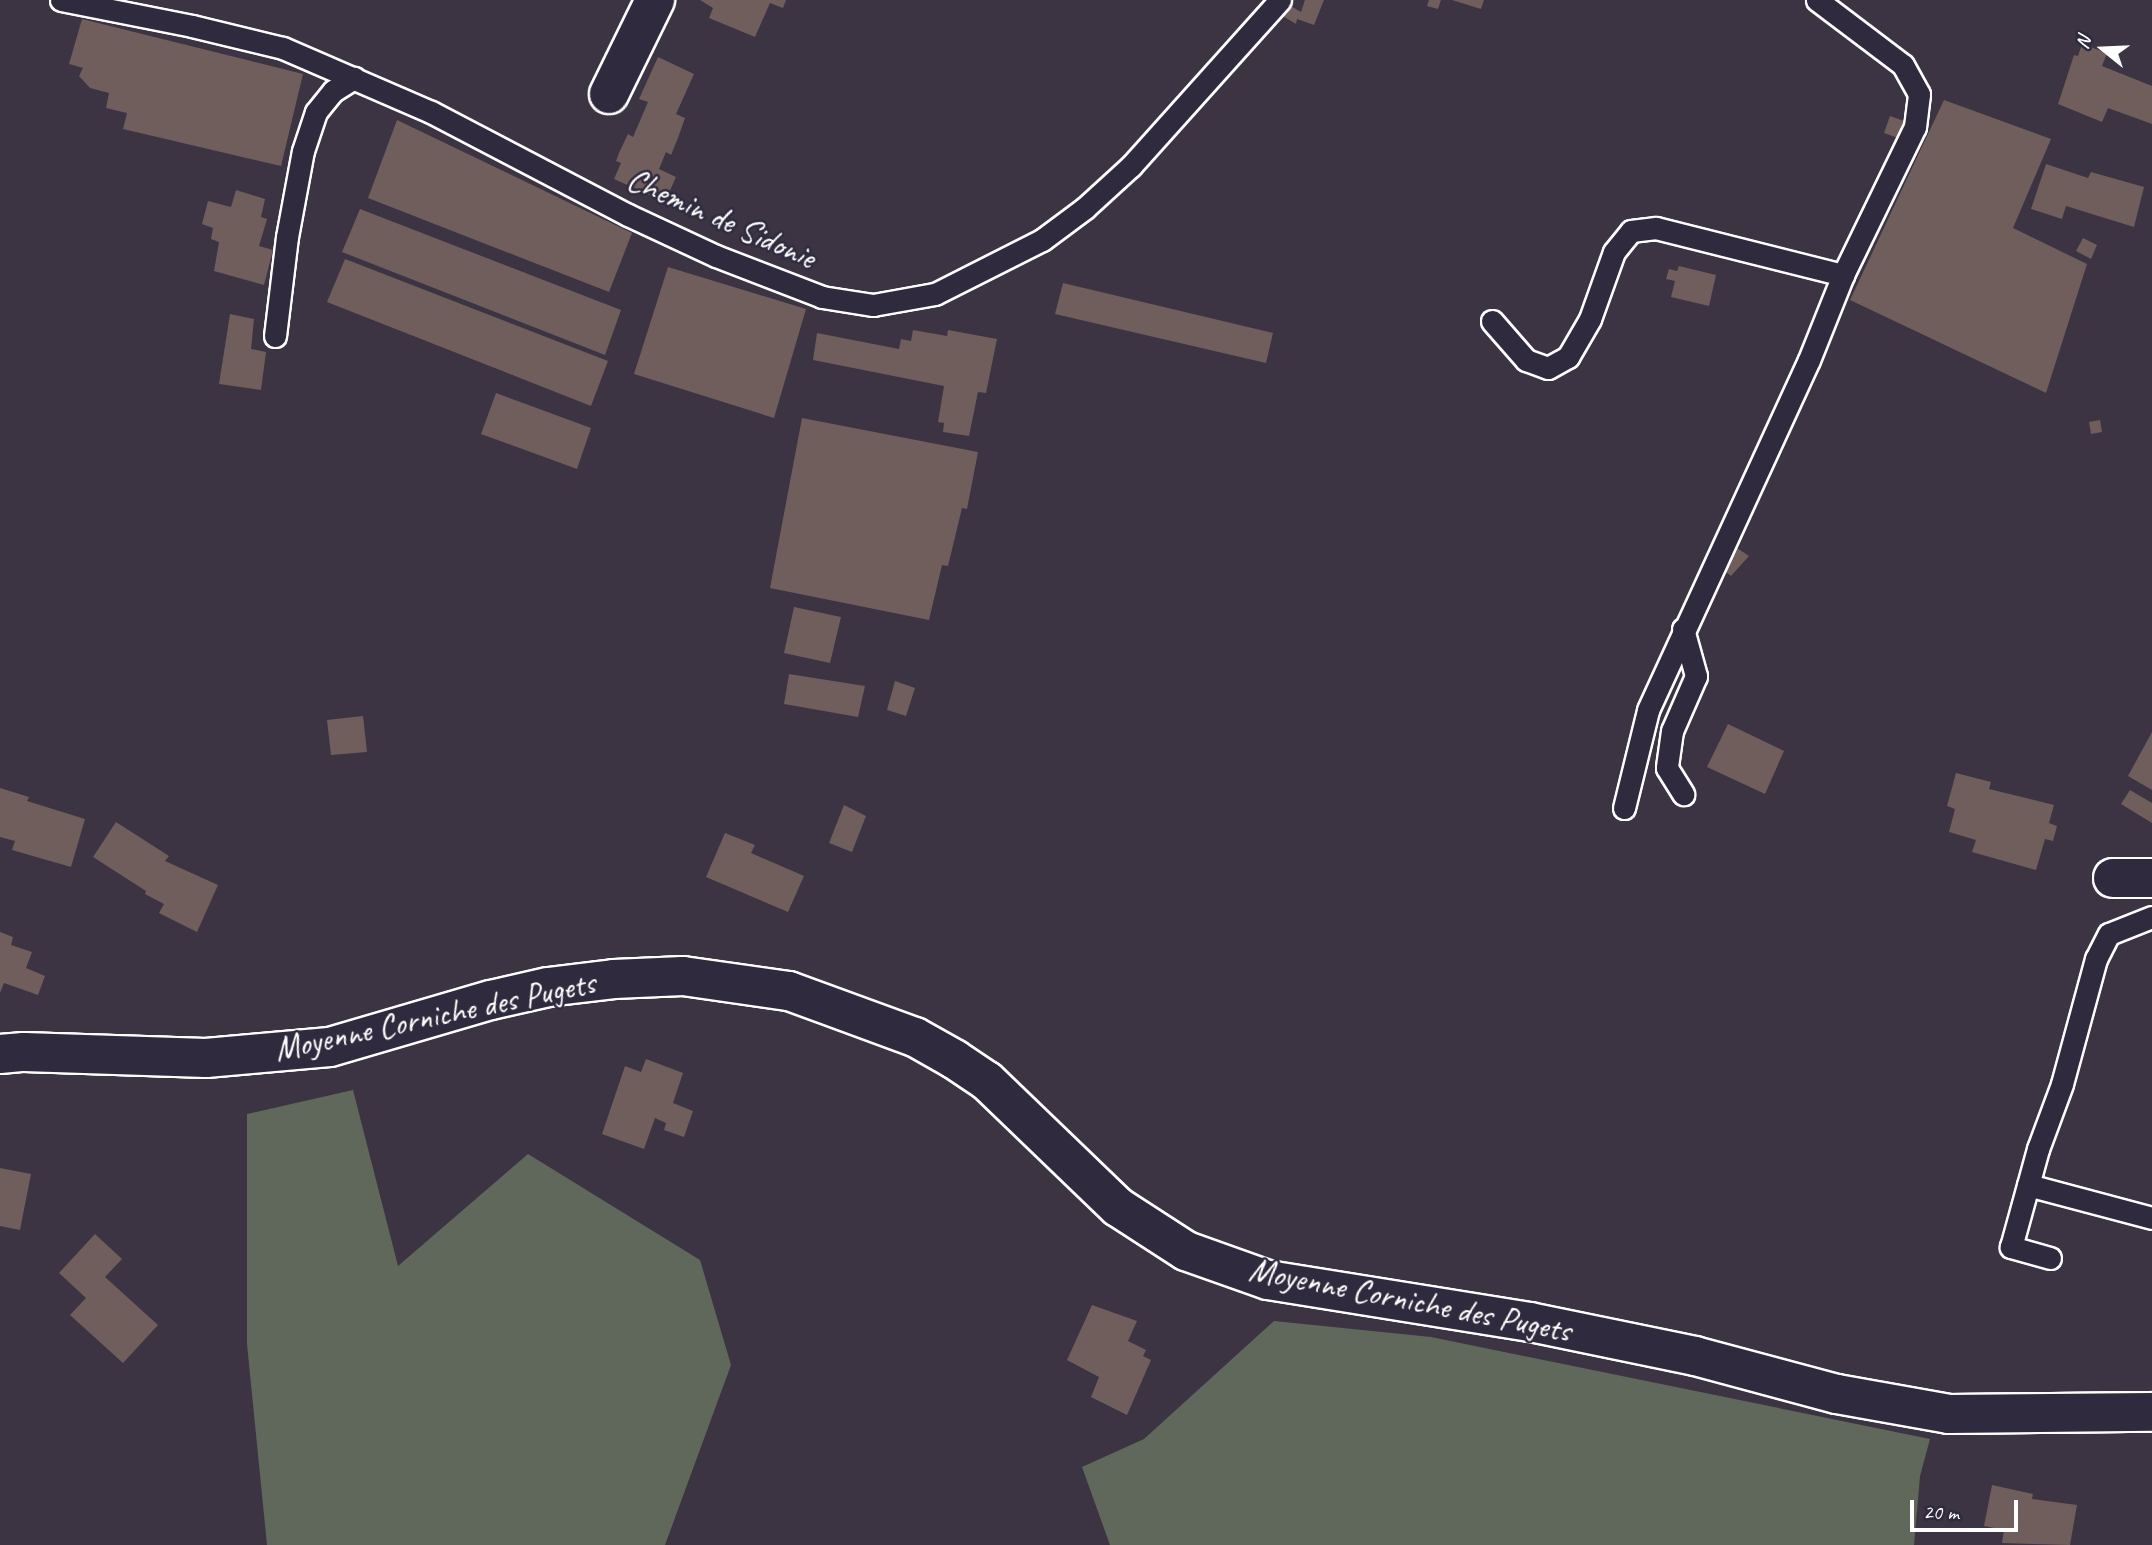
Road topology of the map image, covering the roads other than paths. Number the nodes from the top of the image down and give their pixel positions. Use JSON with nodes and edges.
{"nodes":[{"id":1,"x":61,"y":0,"type":"edge"},
{"id":2,"x":655,"y":0,"type":"edge"},
{"id":3,"x":1280,"y":0,"type":"edge"},
{"id":4,"x":1817,"y":0,"type":"edge"},
{"id":5,"x":354,"y":78,"type":"junction"},
{"id":6,"x":609,"y":94,"type":"dead end"},
{"id":7,"x":1843,"y":275,"type":"junction"},
{"id":8,"x":1492,"y":321,"type":"dead end"},
{"id":9,"x":275,"y":336,"type":"dead end"},
{"id":10,"x":1683,"y":629,"type":"junction"},
{"id":11,"x":1683,"y":794,"type":"dead end"},
{"id":12,"x":1624,"y":808,"type":"dead end"},
{"id":13,"x":2113,"y":878,"type":"dead end"},
{"id":14,"x":2152,"y":878,"type":"edge"},
{"id":15,"x":2152,"y":917,"type":"edge"},
{"id":16,"x":0,"y":1054,"type":"edge"},
{"id":17,"x":2028,"y":1185,"type":"junction"},
{"id":18,"x":2152,"y":1218,"type":"edge"},
{"id":19,"x":2050,"y":1258,"type":"dead end"},
{"id":20,"x":2152,"y":1412,"type":"edge"}],
"edges":[{"from":1,"to":5,"type":"lane","name":"Chemin de Sidonie"},
{"from":2,"to":6,"type":"street"},
{"from":3,"to":5,"type":"lane","name":"Chemin de Sidonie"},
{"from":4,"to":7,"type":"lane"},
{"from":5,"to":9,"type":"lane"},
{"from":7,"to":8,"type":"lane"},
{"from":7,"to":10,"type":"lane"},
{"from":10,"to":11,"type":"lane"},
{"from":10,"to":12,"type":"lane"},
{"from":13,"to":14,"type":"street"},
{"from":15,"to":17,"type":"lane"},
{"from":16,"to":20,"type":"street","name":"Moyenne Corniche des Pugets"},
{"from":17,"to":18,"type":"lane"},
{"from":17,"to":19,"type":"lane"}]}
